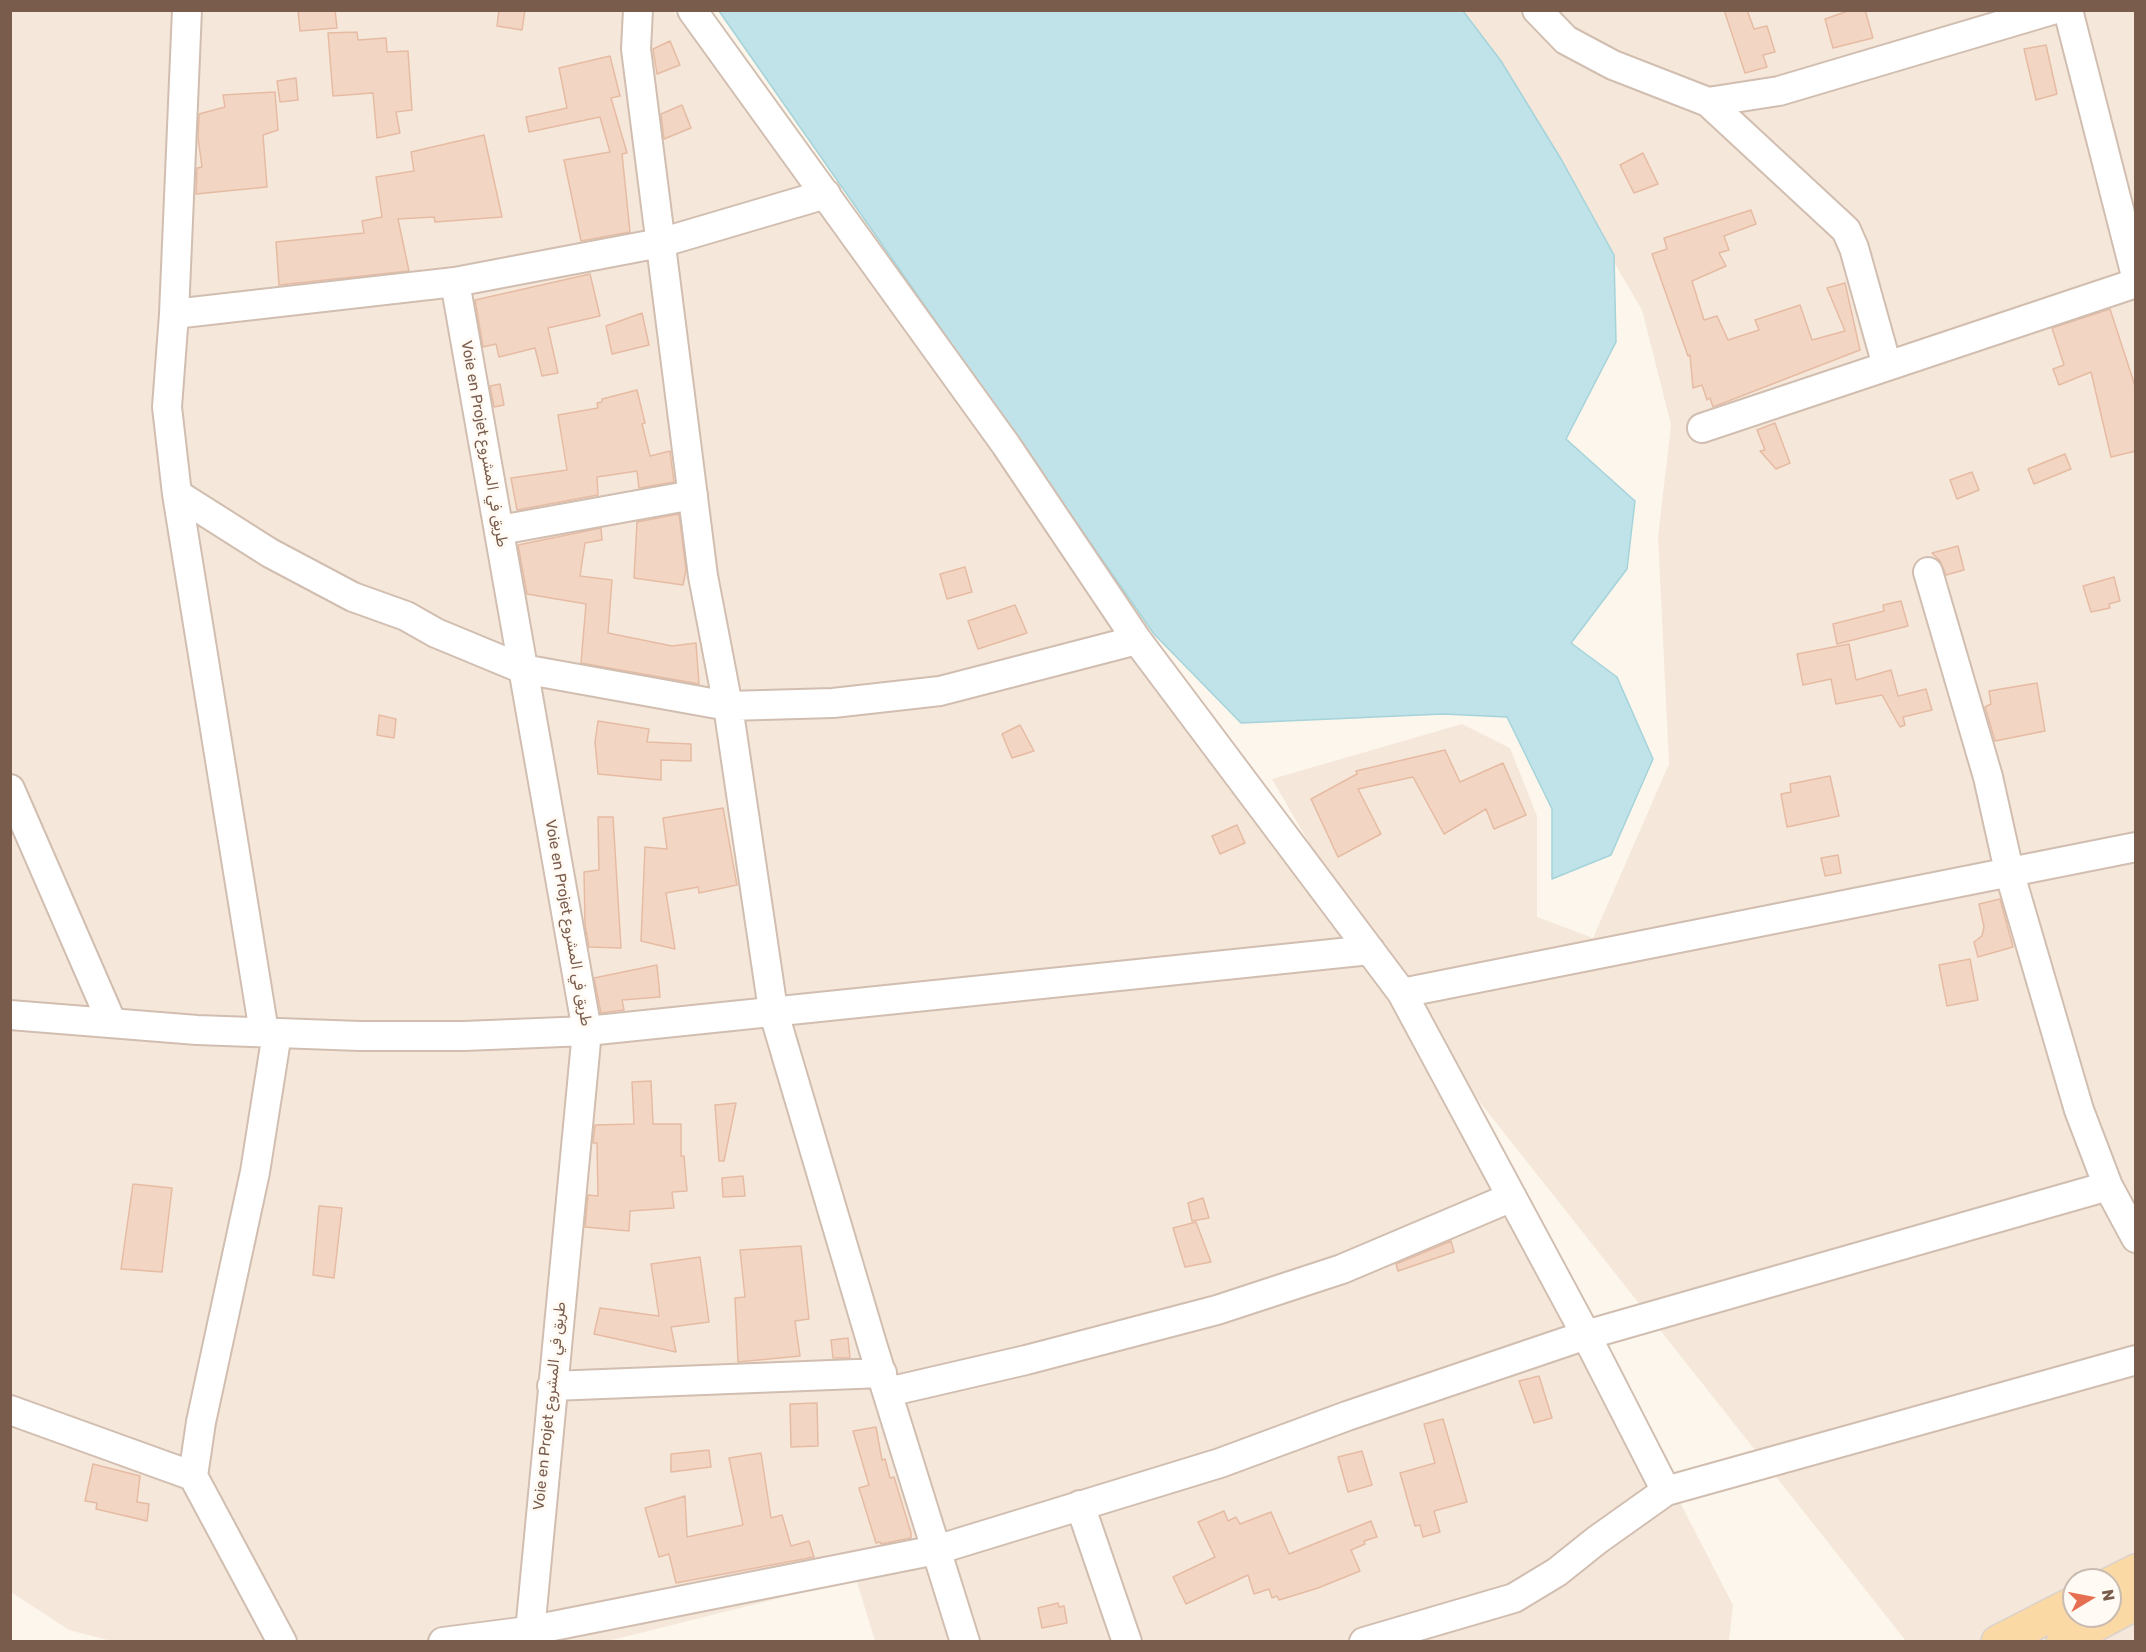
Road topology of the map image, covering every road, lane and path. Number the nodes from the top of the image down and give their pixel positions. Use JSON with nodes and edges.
{"nodes":[{"id":1,"x":187,"y":10,"type":"edge"},
{"id":2,"x":638,"y":10,"type":"edge"},
{"id":3,"x":692,"y":10,"type":"edge"},
{"id":4,"x":1537,"y":10,"type":"edge"},
{"id":5,"x":2052,"y":10,"type":"edge"},
{"id":6,"x":2068,"y":10,"type":"edge"},
{"id":7,"x":1708,"y":102,"type":"junction"},
{"id":8,"x":825,"y":194,"type":"junction"},
{"id":9,"x":660,"y":243,"type":"junction"},
{"id":10,"x":2136,"y":276,"type":"edge"},
{"id":11,"x":455,"y":282,"type":"junction"},
{"id":12,"x":2136,"y":283,"type":"edge"},
{"id":13,"x":174,"y":314,"type":"junction"},
{"id":14,"x":1887,"y":366,"type":"junction"},
{"id":15,"x":1702,"y":428,"type":"dead end"},
{"id":16,"x":177,"y":494,"type":"junction"},
{"id":17,"x":693,"y":495,"type":"junction"},
{"id":18,"x":500,"y":530,"type":"junction"},
{"id":19,"x":1928,"y":572,"type":"dead end"},
{"id":20,"x":1137,"y":640,"type":"junction"},
{"id":21,"x":523,"y":669,"type":"junction"},
{"id":22,"x":729,"y":706,"type":"junction"},
{"id":23,"x":10,"y":789,"type":"edge"},
{"id":24,"x":2136,"y":847,"type":"edge"},
{"id":25,"x":2008,"y":871,"type":"junction"},
{"id":26,"x":1370,"y":950,"type":"junction"},
{"id":27,"x":1402,"y":993,"type":"junction"},
{"id":28,"x":773,"y":1010,"type":"junction"},
{"id":29,"x":11,"y":1017,"type":"edge"},
{"id":30,"x":112,"y":1023,"type":"junction"},
{"id":31,"x":587,"y":1031,"type":"junction"},
{"id":32,"x":270,"y":1032,"type":"junction"},
{"id":33,"x":2108,"y":1186,"type":"junction"},
{"id":34,"x":1512,"y":1197,"type":"junction"},
{"id":35,"x":2136,"y":1238,"type":"edge"},
{"id":36,"x":1586,"y":1335,"type":"junction"},
{"id":37,"x":2136,"y":1360,"type":"edge"},
{"id":38,"x":885,"y":1382,"type":"junction"},
{"id":39,"x":552,"y":1386,"type":"junction"},
{"id":40,"x":10,"y":1410,"type":"edge"},
{"id":41,"x":193,"y":1476,"type":"junction"},
{"id":42,"x":1665,"y":1491,"type":"junction"},
{"id":43,"x":1080,"y":1505,"type":"junction"},
{"id":44,"x":936,"y":1550,"type":"junction"},
{"id":45,"x":2136,"y":1571,"type":"edge"},
{"id":46,"x":2122,"y":1578,"type":"edge"},
{"id":47,"x":2136,"y":1603,"type":"edge"},
{"id":48,"x":2062,"y":1609,"type":"edge"},
{"id":49,"x":529,"y":1636,"type":"edge"},
{"id":50,"x":282,"y":1641,"type":"edge"},
{"id":51,"x":443,"y":1641,"type":"edge"},
{"id":52,"x":965,"y":1641,"type":"edge"},
{"id":53,"x":1127,"y":1641,"type":"edge"},
{"id":54,"x":1364,"y":1641,"type":"edge"},
{"id":55,"x":1998,"y":1641,"type":"edge"},
{"id":56,"x":2063,"y":1641,"type":"edge"}],
"edges":[{"from":1,"to":13,"type":"street"},
{"from":2,"to":9,"type":"street"},
{"from":3,"to":8,"type":"street"},
{"from":4,"to":7,"type":"street"},
{"from":5,"to":7,"type":"street"},
{"from":6,"to":10,"type":"street"},
{"from":7,"to":14,"type":"street"},
{"from":8,"to":9,"type":"street"},
{"from":8,"to":20,"type":"street"},
{"from":9,"to":11,"type":"street"},
{"from":9,"to":17,"type":"street"},
{"from":11,"to":13,"type":"street"},
{"from":11,"to":18,"type":"street","name":"Voie en Projet طريق في المشروع"},
{"from":12,"to":14,"type":"street"},
{"from":13,"to":16,"type":"street"},
{"from":14,"to":15,"type":"street"},
{"from":16,"to":21,"type":"street"},
{"from":16,"to":32,"type":"street"},
{"from":17,"to":18,"type":"street"},
{"from":17,"to":22,"type":"street"},
{"from":18,"to":21,"type":"street","name":"Voie en Projet طريق في المشروع"},
{"from":19,"to":25,"type":"street"},
{"from":20,"to":22,"type":"street"},
{"from":20,"to":26,"type":"street"},
{"from":21,"to":22,"type":"street"},
{"from":21,"to":31,"type":"street","name":"Voie en Projet طريق في المشروع"},
{"from":22,"to":28,"type":"street"},
{"from":23,"to":30,"type":"street"},
{"from":24,"to":25,"type":"street"},
{"from":25,"to":27,"type":"street"},
{"from":25,"to":33,"type":"street"},
{"from":26,"to":27,"type":"street"},
{"from":26,"to":28,"type":"street"},
{"from":27,"to":34,"type":"street"},
{"from":28,"to":31,"type":"street"},
{"from":28,"to":38,"type":"street"},
{"from":29,"to":30,"type":"street"},
{"from":30,"to":32,"type":"street"},
{"from":31,"to":32,"type":"street"},
{"from":31,"to":39,"type":"street","name":"Voie en Projet طريق في المشروع"},
{"from":32,"to":41,"type":"street"},
{"from":33,"to":35,"type":"street"},
{"from":33,"to":36,"type":"street"},
{"from":34,"to":36,"type":"street"},
{"from":34,"to":38,"type":"street"},
{"from":36,"to":42,"type":"street"},
{"from":36,"to":43,"type":"street"},
{"from":37,"to":42,"type":"street"},
{"from":38,"to":39,"type":"street"},
{"from":38,"to":44,"type":"street"},
{"from":39,"to":49,"type":"street","name":"Voie en Projet طريق في المشروع"},
{"from":40,"to":41,"type":"street"},
{"from":41,"to":50,"type":"street"},
{"from":42,"to":54,"type":"street"},
{"from":43,"to":44,"type":"street"},
{"from":43,"to":53,"type":"street"},
{"from":44,"to":49,"type":"street"},
{"from":44,"to":52,"type":"street"},
{"from":45,"to":46,"type":"main road"},
{"from":47,"to":56,"type":"main road"},
{"from":48,"to":55,"type":"main road"},
{"from":49,"to":51,"type":"street"}]}
